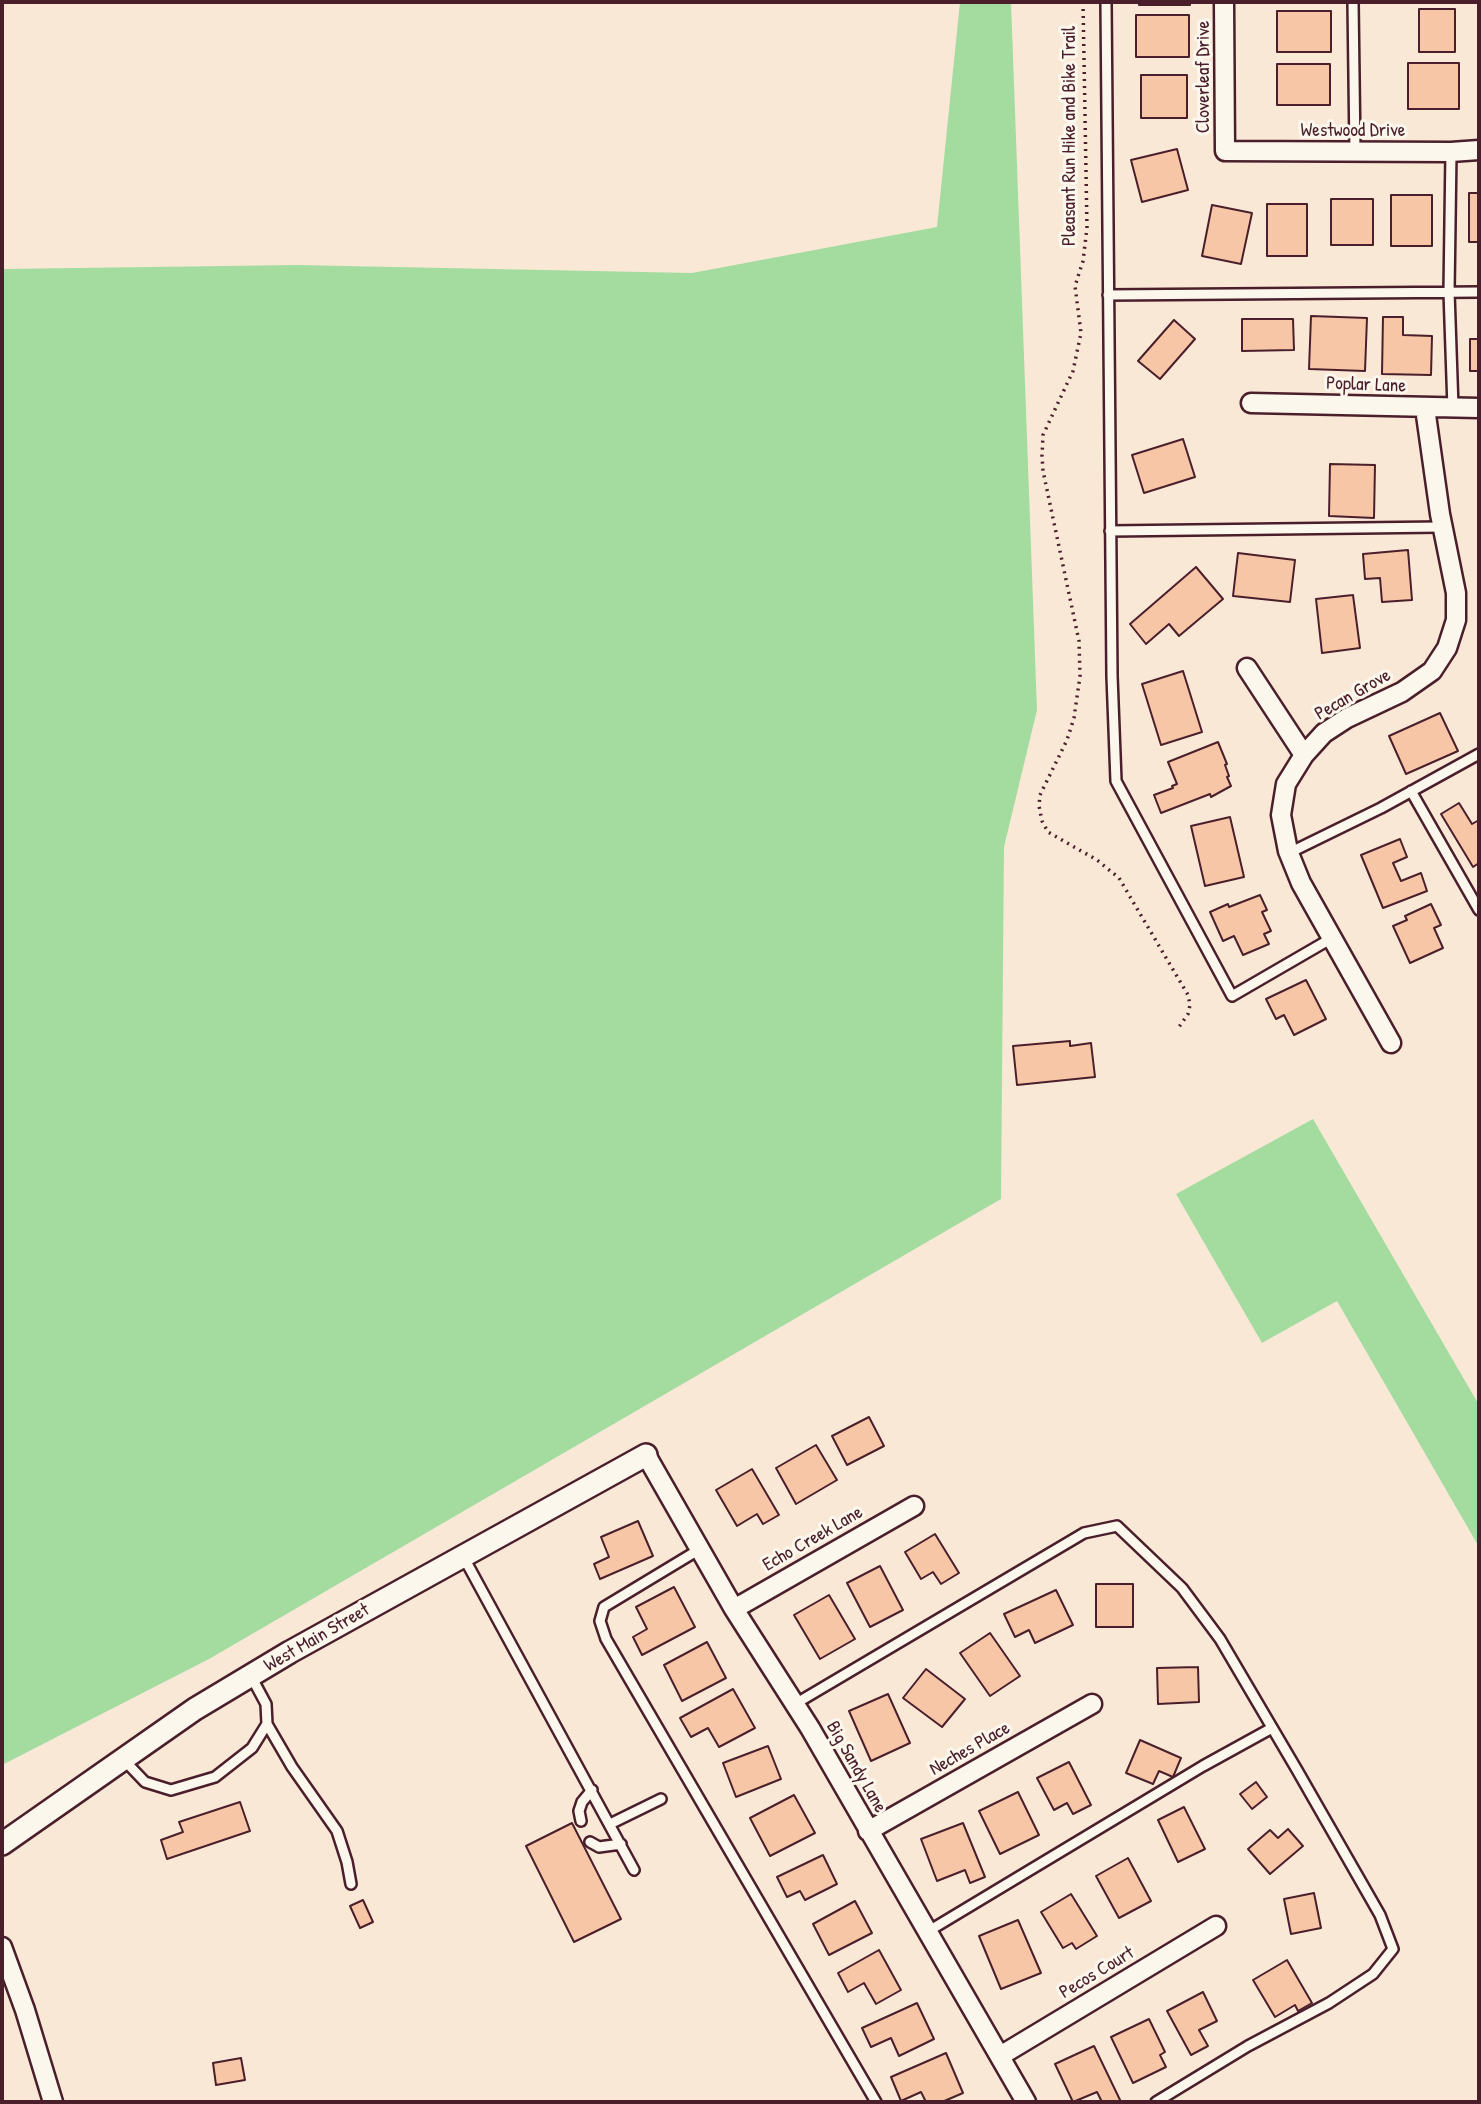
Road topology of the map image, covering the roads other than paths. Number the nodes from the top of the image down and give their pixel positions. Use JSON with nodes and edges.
{"nodes":[{"id":1,"x":1105,"y":2,"type":"edge"},
{"id":2,"x":1224,"y":2,"type":"edge"},
{"id":3,"x":1353,"y":2,"type":"edge"},
{"id":4,"x":1479,"y":150,"type":"edge"},
{"id":5,"x":1225,"y":151,"type":"joint"},
{"id":6,"x":1355,"y":152,"type":"junction"},
{"id":7,"x":1451,"y":152,"type":"junction"},
{"id":8,"x":1449,"y":292,"type":"junction"},
{"id":9,"x":1479,"y":292,"type":"edge"},
{"id":10,"x":1108,"y":295,"type":"junction"},
{"id":11,"x":1251,"y":403,"type":"dead end"},
{"id":12,"x":1425,"y":408,"type":"junction"},
{"id":13,"x":1453,"y":408,"type":"junction"},
{"id":14,"x":1479,"y":408,"type":"edge"},
{"id":15,"x":1442,"y":527,"type":"junction"},
{"id":16,"x":1110,"y":531,"type":"junction"},
{"id":17,"x":1247,"y":668,"type":"dead end"},
{"id":18,"x":1479,"y":754,"type":"edge"},
{"id":19,"x":1304,"y":755,"type":"junction"},
{"id":20,"x":1411,"y":791,"type":"junction"},
{"id":21,"x":1289,"y":853,"type":"junction"},
{"id":22,"x":1479,"y":909,"type":"edge"},
{"id":23,"x":1332,"y":938,"type":"junction"},
{"id":24,"x":1391,"y":1043,"type":"dead end"},
{"id":25,"x":646,"y":1455,"type":"joint"},
{"id":26,"x":914,"y":1506,"type":"dead end"},
{"id":27,"x":700,"y":1549,"type":"junction"},
{"id":28,"x":463,"y":1556,"type":"junction"},
{"id":29,"x":734,"y":1609,"type":"junction"},
{"id":30,"x":251,"y":1676,"type":"junction"},
{"id":31,"x":795,"y":1704,"type":"junction"},
{"id":32,"x":1091,"y":1704,"type":"dead end"},
{"id":33,"x":267,"y":1724,"type":"junction"},
{"id":34,"x":1272,"y":1728,"type":"junction"},
{"id":35,"x":123,"y":1759,"type":"junction"},
{"id":36,"x":592,"y":1790,"type":"junction"},
{"id":37,"x":661,"y":1799,"type":"dead end"},
{"id":38,"x":581,"y":1821,"type":"dead end"},
{"id":39,"x":610,"y":1824,"type":"junction"},
{"id":40,"x":868,"y":1831,"type":"junction"},
{"id":41,"x":590,"y":1842,"type":"dead end"},
{"id":42,"x":2,"y":1844,"type":"edge"},
{"id":43,"x":621,"y":1844,"type":"junction"},
{"id":44,"x":634,"y":1870,"type":"dead end"},
{"id":45,"x":351,"y":1884,"type":"dead end"},
{"id":46,"x":1216,"y":1926,"type":"dead end"},
{"id":47,"x":927,"y":1932,"type":"junction"},
{"id":48,"x":2,"y":1947,"type":"edge"},
{"id":49,"x":1000,"y":2056,"type":"junction"},
{"id":50,"x":53,"y":2102,"type":"edge"},
{"id":51,"x":876,"y":2102,"type":"edge"},
{"id":52,"x":1027,"y":2102,"type":"edge"},
{"id":53,"x":1156,"y":2102,"type":"edge"}],
"edges":[{"from":1,"to":10,"type":"lane"},
{"from":2,"to":5,"type":"street","name":"Cloverleaf Drive"},
{"from":3,"to":6,"type":"lane"},
{"from":4,"to":7,"type":"street","name":"Westwood Drive"},
{"from":5,"to":6,"type":"street","name":"Westwood Drive"},
{"from":6,"to":7,"type":"street","name":"Westwood Drive"},
{"from":7,"to":8,"type":"lane"},
{"from":8,"to":9,"type":"lane"},
{"from":8,"to":10,"type":"lane"},
{"from":8,"to":13,"type":"lane"},
{"from":10,"to":16,"type":"lane"},
{"from":11,"to":12,"type":"street","name":"Poplar Lane"},
{"from":12,"to":13,"type":"street","name":"Poplar Lane"},
{"from":12,"to":15,"type":"street","name":"Pecan Grove"},
{"from":13,"to":14,"type":"street","name":"Poplar Lane"},
{"from":15,"to":16,"type":"lane"},
{"from":15,"to":19,"type":"street","name":"Pecan Grove"},
{"from":16,"to":23,"type":"lane"},
{"from":17,"to":19,"type":"street"},
{"from":18,"to":20,"type":"lane"},
{"from":19,"to":21,"type":"street","name":"Pecan Grove"},
{"from":20,"to":21,"type":"lane"},
{"from":20,"to":22,"type":"lane"},
{"from":21,"to":23,"type":"street","name":"Pecan Grove"},
{"from":23,"to":24,"type":"street","name":"Pecan Grove"},
{"from":25,"to":27,"type":"street","name":"Big Sandy Lane"},
{"from":25,"to":28,"type":"street","name":"West Main Street"},
{"from":26,"to":29,"type":"street","name":"Echo Creek Lane"},
{"from":27,"to":29,"type":"street","name":"Big Sandy Lane"},
{"from":27,"to":51,"type":"lane"},
{"from":28,"to":30,"type":"street","name":"West Main Street"},
{"from":28,"to":36,"type":"lane"},
{"from":29,"to":31,"type":"street","name":"Big Sandy Lane"},
{"from":30,"to":33,"type":"lane"},
{"from":30,"to":35,"type":"street","name":"West Main Street"},
{"from":31,"to":34,"type":"lane"},
{"from":31,"to":40,"type":"street","name":"Big Sandy Lane"},
{"from":32,"to":40,"type":"street","name":"Neches Place"},
{"from":33,"to":35,"type":"lane"},
{"from":33,"to":45,"type":"lane"},
{"from":34,"to":47,"type":"lane"},
{"from":34,"to":53,"type":"lane"},
{"from":35,"to":42,"type":"street","name":"West Main Street"},
{"from":36,"to":38,"type":"lane"},
{"from":36,"to":39,"type":"lane"},
{"from":37,"to":39,"type":"lane"},
{"from":39,"to":43,"type":"lane"},
{"from":40,"to":47,"type":"street","name":"Big Sandy Lane"},
{"from":41,"to":43,"type":"lane"},
{"from":43,"to":44,"type":"lane"},
{"from":46,"to":49,"type":"street","name":"Pecos Court"},
{"from":47,"to":49,"type":"street","name":"Big Sandy Lane"},
{"from":48,"to":50,"type":"street"},
{"from":49,"to":52,"type":"street","name":"Big Sandy Lane"}]}
